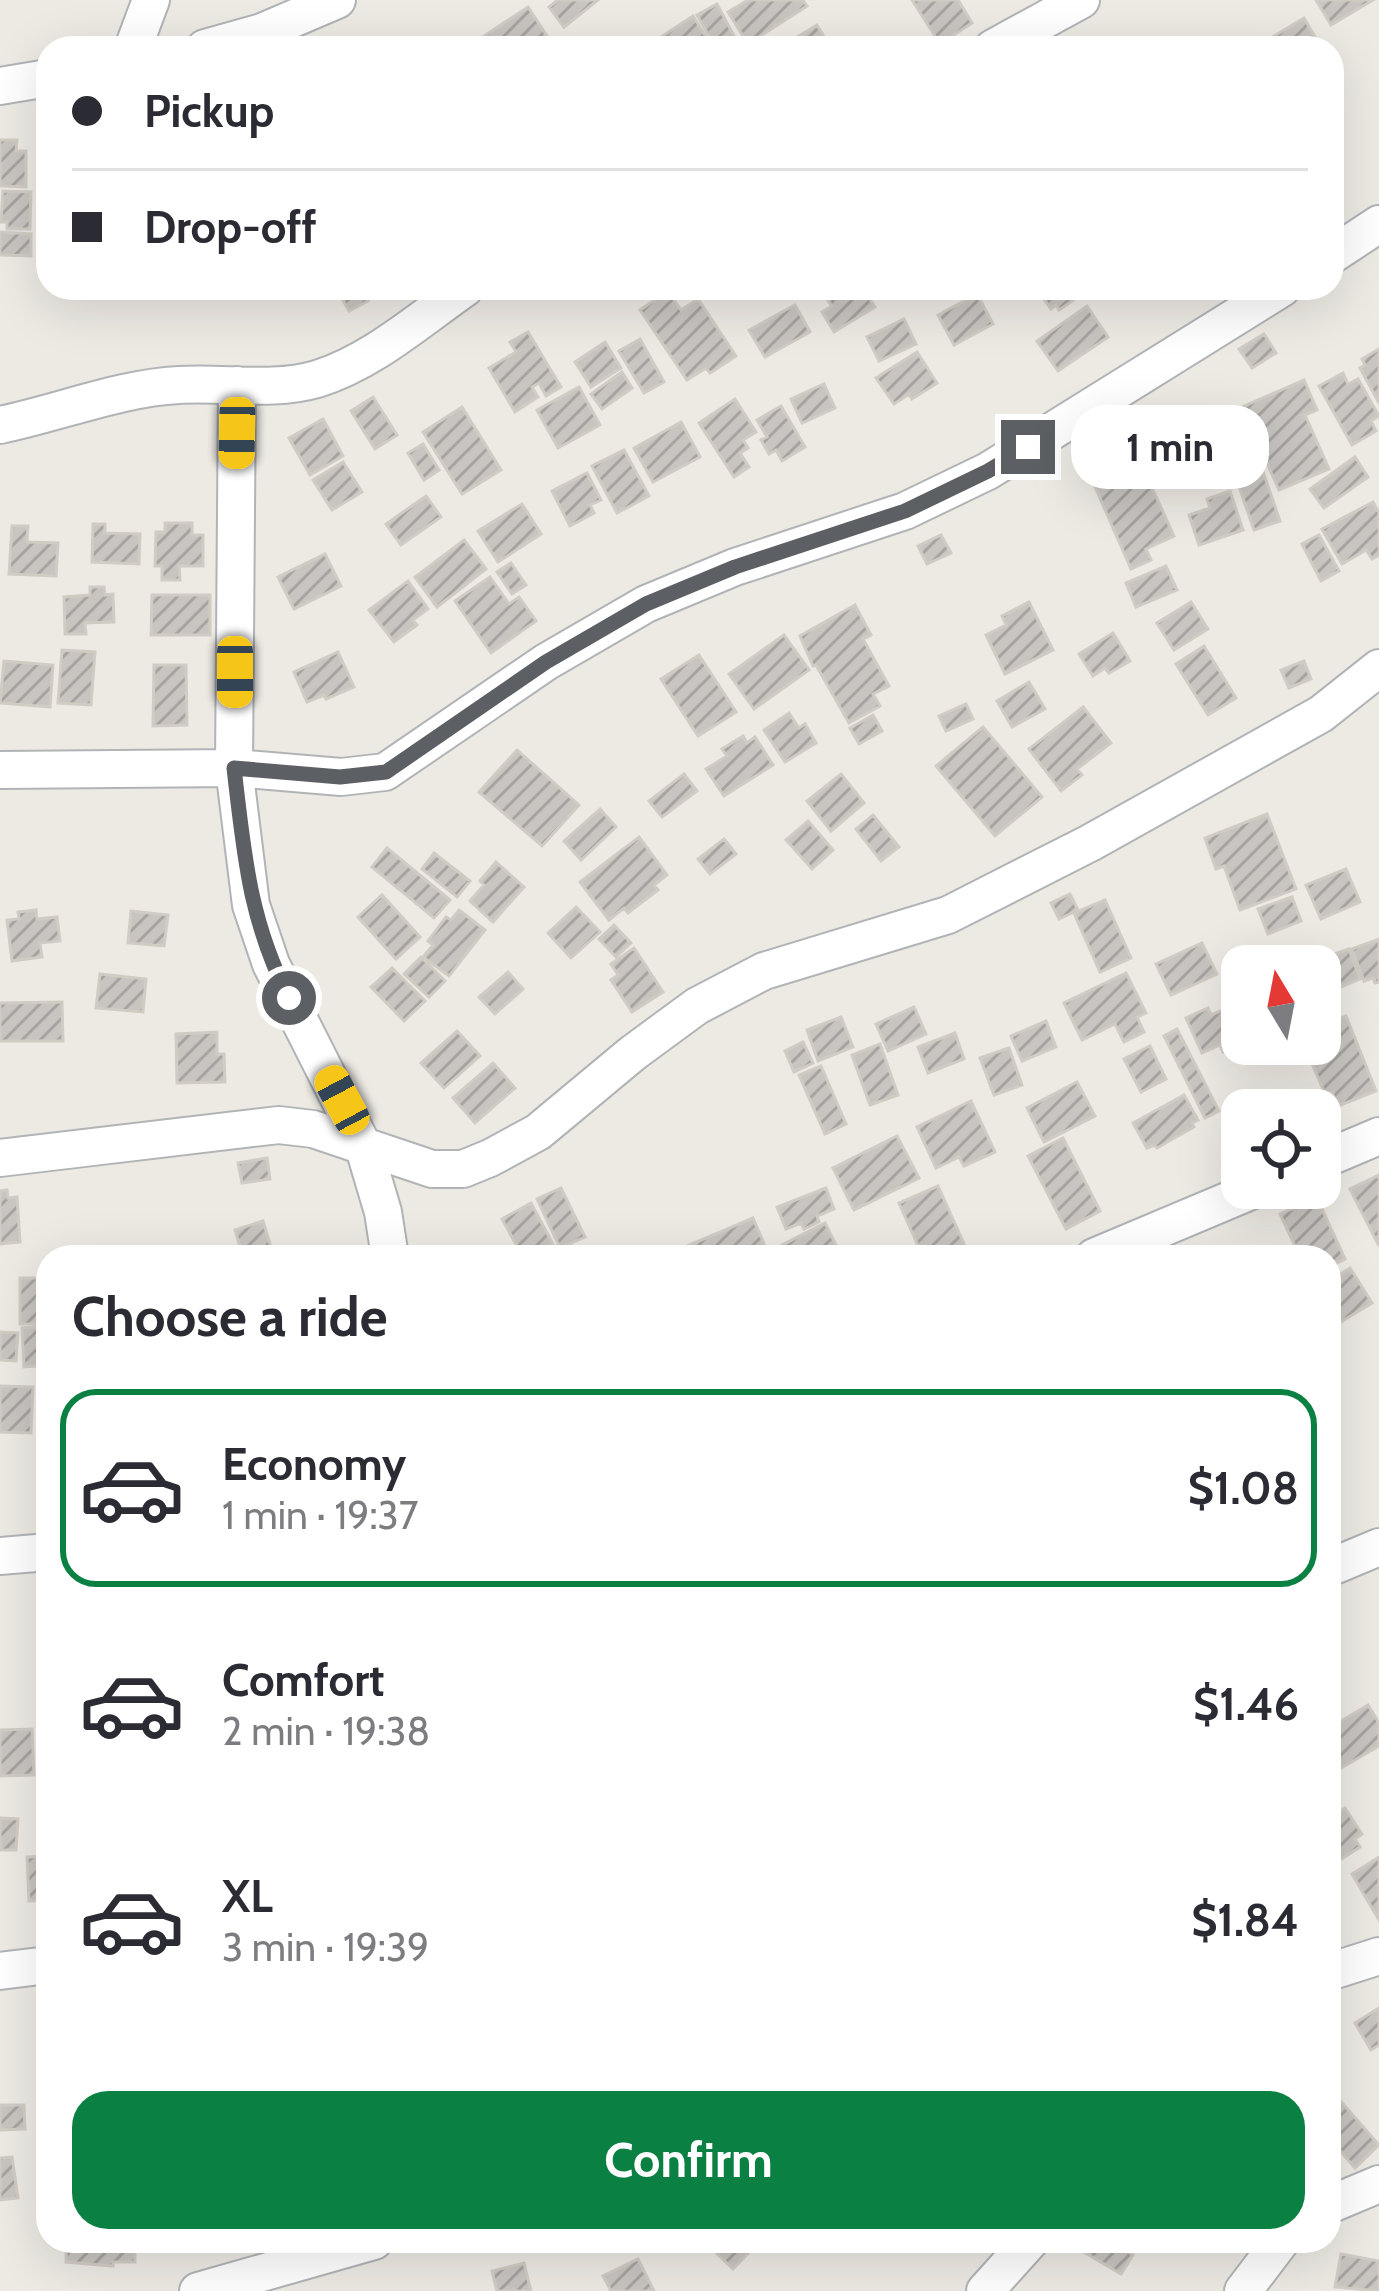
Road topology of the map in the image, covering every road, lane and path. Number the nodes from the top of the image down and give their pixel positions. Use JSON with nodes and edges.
{"nodes":[{"id":1,"x":151,"y":0,"type":"edge"},
{"id":2,"x":337,"y":0,"type":"edge"},
{"id":3,"x":1081,"y":0,"type":"edge"},
{"id":4,"x":138,"y":36,"type":"edge"},
{"id":5,"x":248,"y":36,"type":"edge"},
{"id":6,"x":1015,"y":36,"type":"edge"},
{"id":7,"x":36,"y":80,"type":"edge"},
{"id":8,"x":0,"y":86,"type":"edge"},
{"id":9,"x":1379,"y":224,"type":"edge"},
{"id":10,"x":1344,"y":247,"type":"edge"},
{"id":11,"x":449,"y":300,"type":"edge"},
{"id":12,"x":1263,"y":300,"type":"edge"},
{"id":13,"x":237,"y":385,"type":"junction"},
{"id":14,"x":0,"y":425,"type":"edge"},
{"id":15,"x":1379,"y":668,"type":"edge"},
{"id":16,"x":234,"y":768,"type":"junction"},
{"id":17,"x":0,"y":770,"type":"edge"},
{"id":18,"x":1379,"y":1136,"type":"edge"},
{"id":19,"x":364,"y":1148,"type":"junction"},
{"id":20,"x":1341,"y":1152,"type":"edge"},
{"id":21,"x":0,"y":1158,"type":"edge"},
{"id":22,"x":1221,"y":1204,"type":"edge"},
{"id":23,"x":388,"y":1245,"type":"edge"},
{"id":24,"x":1123,"y":1245,"type":"edge"},
{"id":25,"x":1379,"y":1547,"type":"edge"},
{"id":26,"x":36,"y":1553,"type":"edge"},
{"id":27,"x":0,"y":1556,"type":"edge"},
{"id":28,"x":1341,"y":1563,"type":"edge"},
{"id":29,"x":1379,"y":1956,"type":"edge"},
{"id":30,"x":36,"y":1966,"type":"edge"},
{"id":31,"x":1341,"y":1968,"type":"edge"},
{"id":32,"x":0,"y":1971,"type":"edge"},
{"id":33,"x":1379,"y":2184,"type":"edge"},
{"id":34,"x":1341,"y":2200,"type":"edge"},
{"id":35,"x":332,"y":2253,"type":"edge"},
{"id":36,"x":1019,"y":2253,"type":"edge"},
{"id":37,"x":1272,"y":2253,"type":"edge"},
{"id":38,"x":198,"y":2291,"type":"edge"},
{"id":39,"x":985,"y":2291,"type":"edge"},
{"id":40,"x":1243,"y":2291,"type":"edge"}],
"edges":[{"from":1,"to":4,"type":"street"},
{"from":2,"to":5,"type":"street"},
{"from":3,"to":6,"type":"street"},
{"from":7,"to":8,"type":"street"},
{"from":9,"to":10,"type":"street"},
{"from":11,"to":13,"type":"street"},
{"from":12,"to":16,"type":"street"},
{"from":13,"to":14,"type":"street"},
{"from":13,"to":16,"type":"street"},
{"from":15,"to":19,"type":"street"},
{"from":16,"to":17,"type":"street"},
{"from":16,"to":19,"type":"street"},
{"from":18,"to":20,"type":"street"},
{"from":19,"to":21,"type":"street"},
{"from":19,"to":23,"type":"street"},
{"from":22,"to":24,"type":"street"},
{"from":25,"to":28,"type":"street"},
{"from":26,"to":27,"type":"street"},
{"from":29,"to":31,"type":"street"},
{"from":30,"to":32,"type":"street"},
{"from":33,"to":34,"type":"street"},
{"from":35,"to":38,"type":"street"},
{"from":36,"to":39,"type":"street"},
{"from":37,"to":40,"type":"street"}]}
